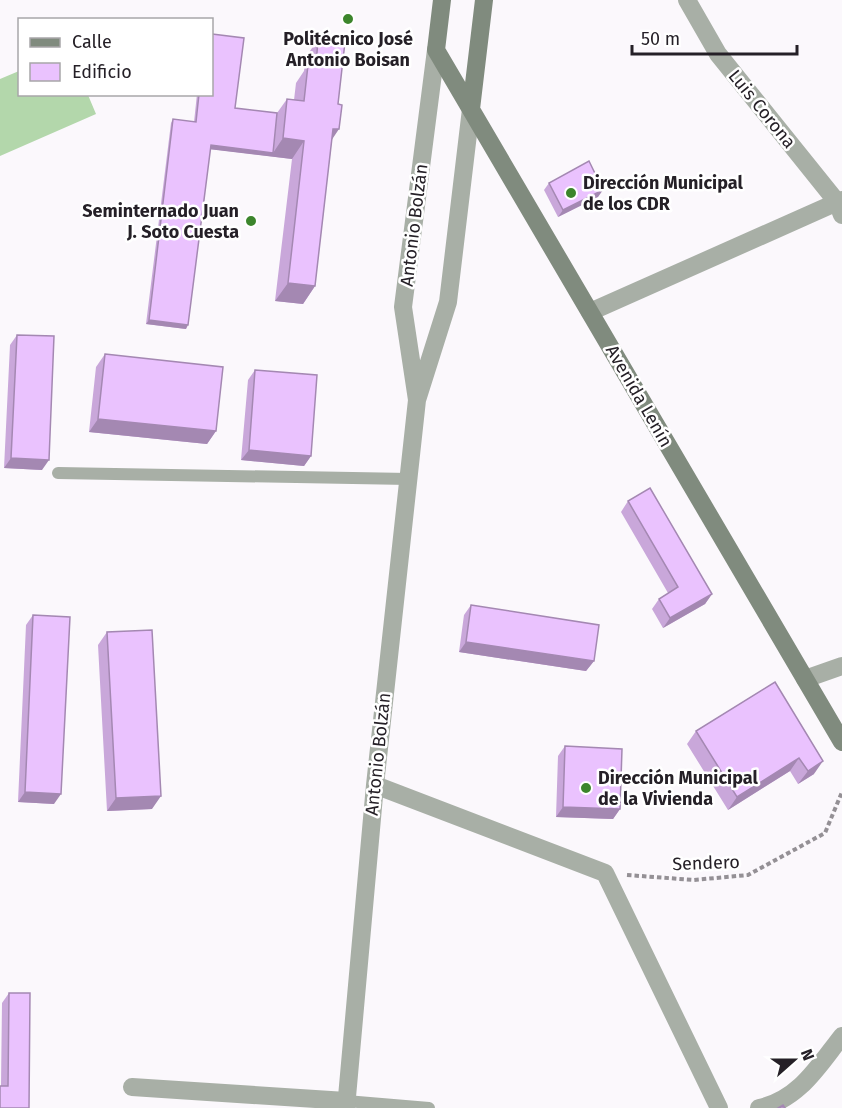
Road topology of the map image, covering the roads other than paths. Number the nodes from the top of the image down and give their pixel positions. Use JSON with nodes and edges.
{"nodes":[{"id":1,"x":442,"y":0,"type":"edge"},
{"id":2,"x":484,"y":0,"type":"edge"},
{"id":3,"x":687,"y":0,"type":"edge"},
{"id":4,"x":436,"y":50,"type":"junction"},
{"id":5,"x":471,"y":109,"type":"junction"},
{"id":6,"x":840,"y":206,"type":"edge"},
{"id":7,"x":590,"y":312,"type":"junction"},
{"id":8,"x":417,"y":400,"type":"junction"},
{"id":9,"x":58,"y":473,"type":"dead end"},
{"id":10,"x":408,"y":478,"type":"junction"},
{"id":11,"x":842,"y":666,"type":"edge"},
{"id":12,"x":805,"y":679,"type":"junction"},
{"id":13,"x":842,"y":742,"type":"edge"},
{"id":14,"x":375,"y":785,"type":"junction"},
{"id":15,"x":842,"y":1036,"type":"edge"},
{"id":16,"x":132,"y":1087,"type":"dead end"},
{"id":17,"x":346,"y":1104,"type":"edge"},
{"id":18,"x":429,"y":1108,"type":"edge"},
{"id":19,"x":719,"y":1108,"type":"edge"},
{"id":20,"x":759,"y":1108,"type":"edge"}],
"edges":[{"from":1,"to":4,"type":"street"},
{"from":2,"to":5,"type":"street"},
{"from":3,"to":6,"type":"street","name":"Luis Corona"},
{"from":4,"to":5,"type":"street","name":"Avenida Lenín"},
{"from":4,"to":8,"type":"street","name":"Antonio Bolzán"},
{"from":5,"to":7,"type":"street","name":"Avenida Lenín"},
{"from":5,"to":8,"type":"street","name":"Antonio Bolzán"},
{"from":6,"to":7,"type":"street"},
{"from":7,"to":12,"type":"street","name":"Avenida Lenín"},
{"from":8,"to":10,"type":"street","name":"Antonio Bolzán"},
{"from":9,"to":10,"type":"lane"},
{"from":10,"to":14,"type":"street","name":"Antonio Bolzán"},
{"from":11,"to":12,"type":"street"},
{"from":12,"to":13,"type":"street","name":"Avenida Lenín"},
{"from":14,"to":17,"type":"street","name":"Antonio Bolzán"},
{"from":14,"to":19,"type":"street"},
{"from":15,"to":20,"type":"street"},
{"from":16,"to":17,"type":"street"},
{"from":17,"to":18,"type":"lane"}]}
